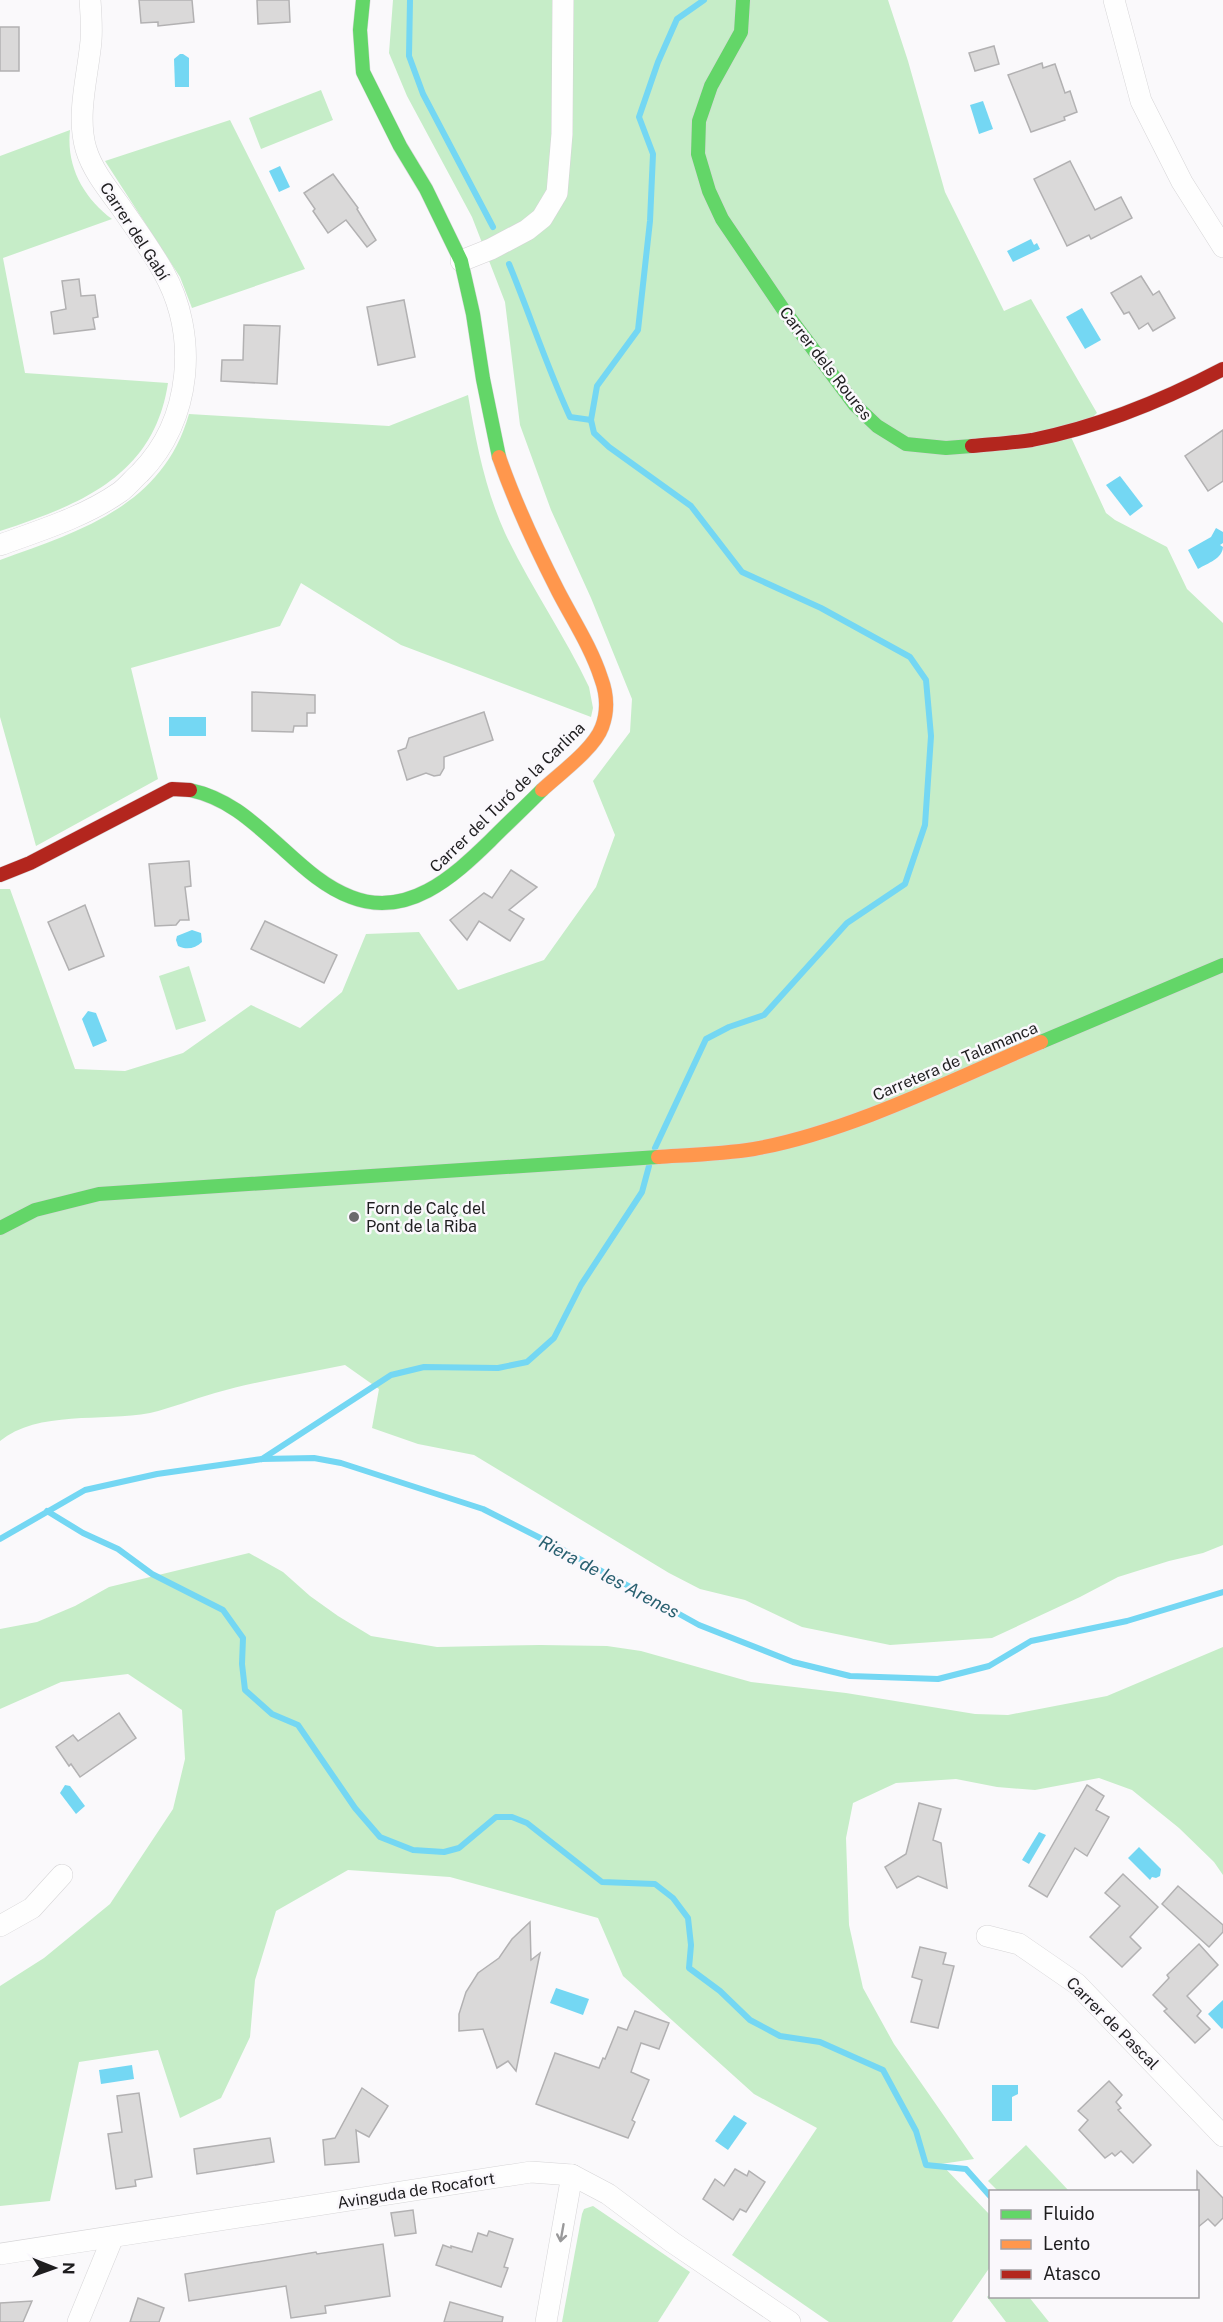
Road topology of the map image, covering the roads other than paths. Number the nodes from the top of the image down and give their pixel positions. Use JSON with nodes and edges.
{"nodes":[{"id":1,"x":90,"y":0,"type":"edge"},
{"id":2,"x":363,"y":0,"type":"edge"},
{"id":3,"x":563,"y":0,"type":"edge"},
{"id":4,"x":743,"y":0,"type":"edge"},
{"id":5,"x":1114,"y":0,"type":"edge"},
{"id":6,"x":1223,"y":247,"type":"edge"},
{"id":7,"x":461,"y":261,"type":"junction"},
{"id":8,"x":1223,"y":369,"type":"edge"},
{"id":9,"x":0,"y":545,"type":"edge"},
{"id":10,"x":0,"y":875,"type":"edge"},
{"id":11,"x":1223,"y":964,"type":"edge"},
{"id":12,"x":0,"y":1228,"type":"edge"},
{"id":13,"x":62,"y":1875,"type":"dead end"},
{"id":14,"x":0,"y":1926,"type":"edge"},
{"id":15,"x":987,"y":1936,"type":"dead end"},
{"id":16,"x":1223,"y":2136,"type":"edge"},
{"id":17,"x":572,"y":2175,"type":"junction"},
{"id":18,"x":113,"y":2237,"type":"junction"},
{"id":19,"x":0,"y":2254,"type":"edge"},
{"id":20,"x":78,"y":2322,"type":"edge"},
{"id":21,"x":546,"y":2322,"type":"edge"},
{"id":22,"x":790,"y":2322,"type":"edge"}],
"edges":[{"from":1,"to":9,"type":"street","name":"Carrer del Gabí"},
{"from":2,"to":7,"type":"street","name":"Carrer del Turó de la Carlina"},
{"from":3,"to":7,"type":"street"},
{"from":4,"to":8,"type":"street","name":"Carrer dels Roures"},
{"from":5,"to":6,"type":"street"},
{"from":7,"to":10,"type":"street","name":"Carrer del Turó de la Carlina"},
{"from":11,"to":12,"type":"street","name":"Carretera de Talamanca"},
{"from":13,"to":14,"type":"street"},
{"from":15,"to":16,"type":"street","name":"Carrer de Pascal"},
{"from":17,"to":18,"type":"street","name":"Avinguda de Rocafort"},
{"from":17,"to":21,"type":"street","one_way":true},
{"from":17,"to":22,"type":"street","name":"Avinguda de Rocafort"},
{"from":18,"to":19,"type":"street","name":"Avinguda de Rocafort"},
{"from":18,"to":20,"type":"street"}]}
